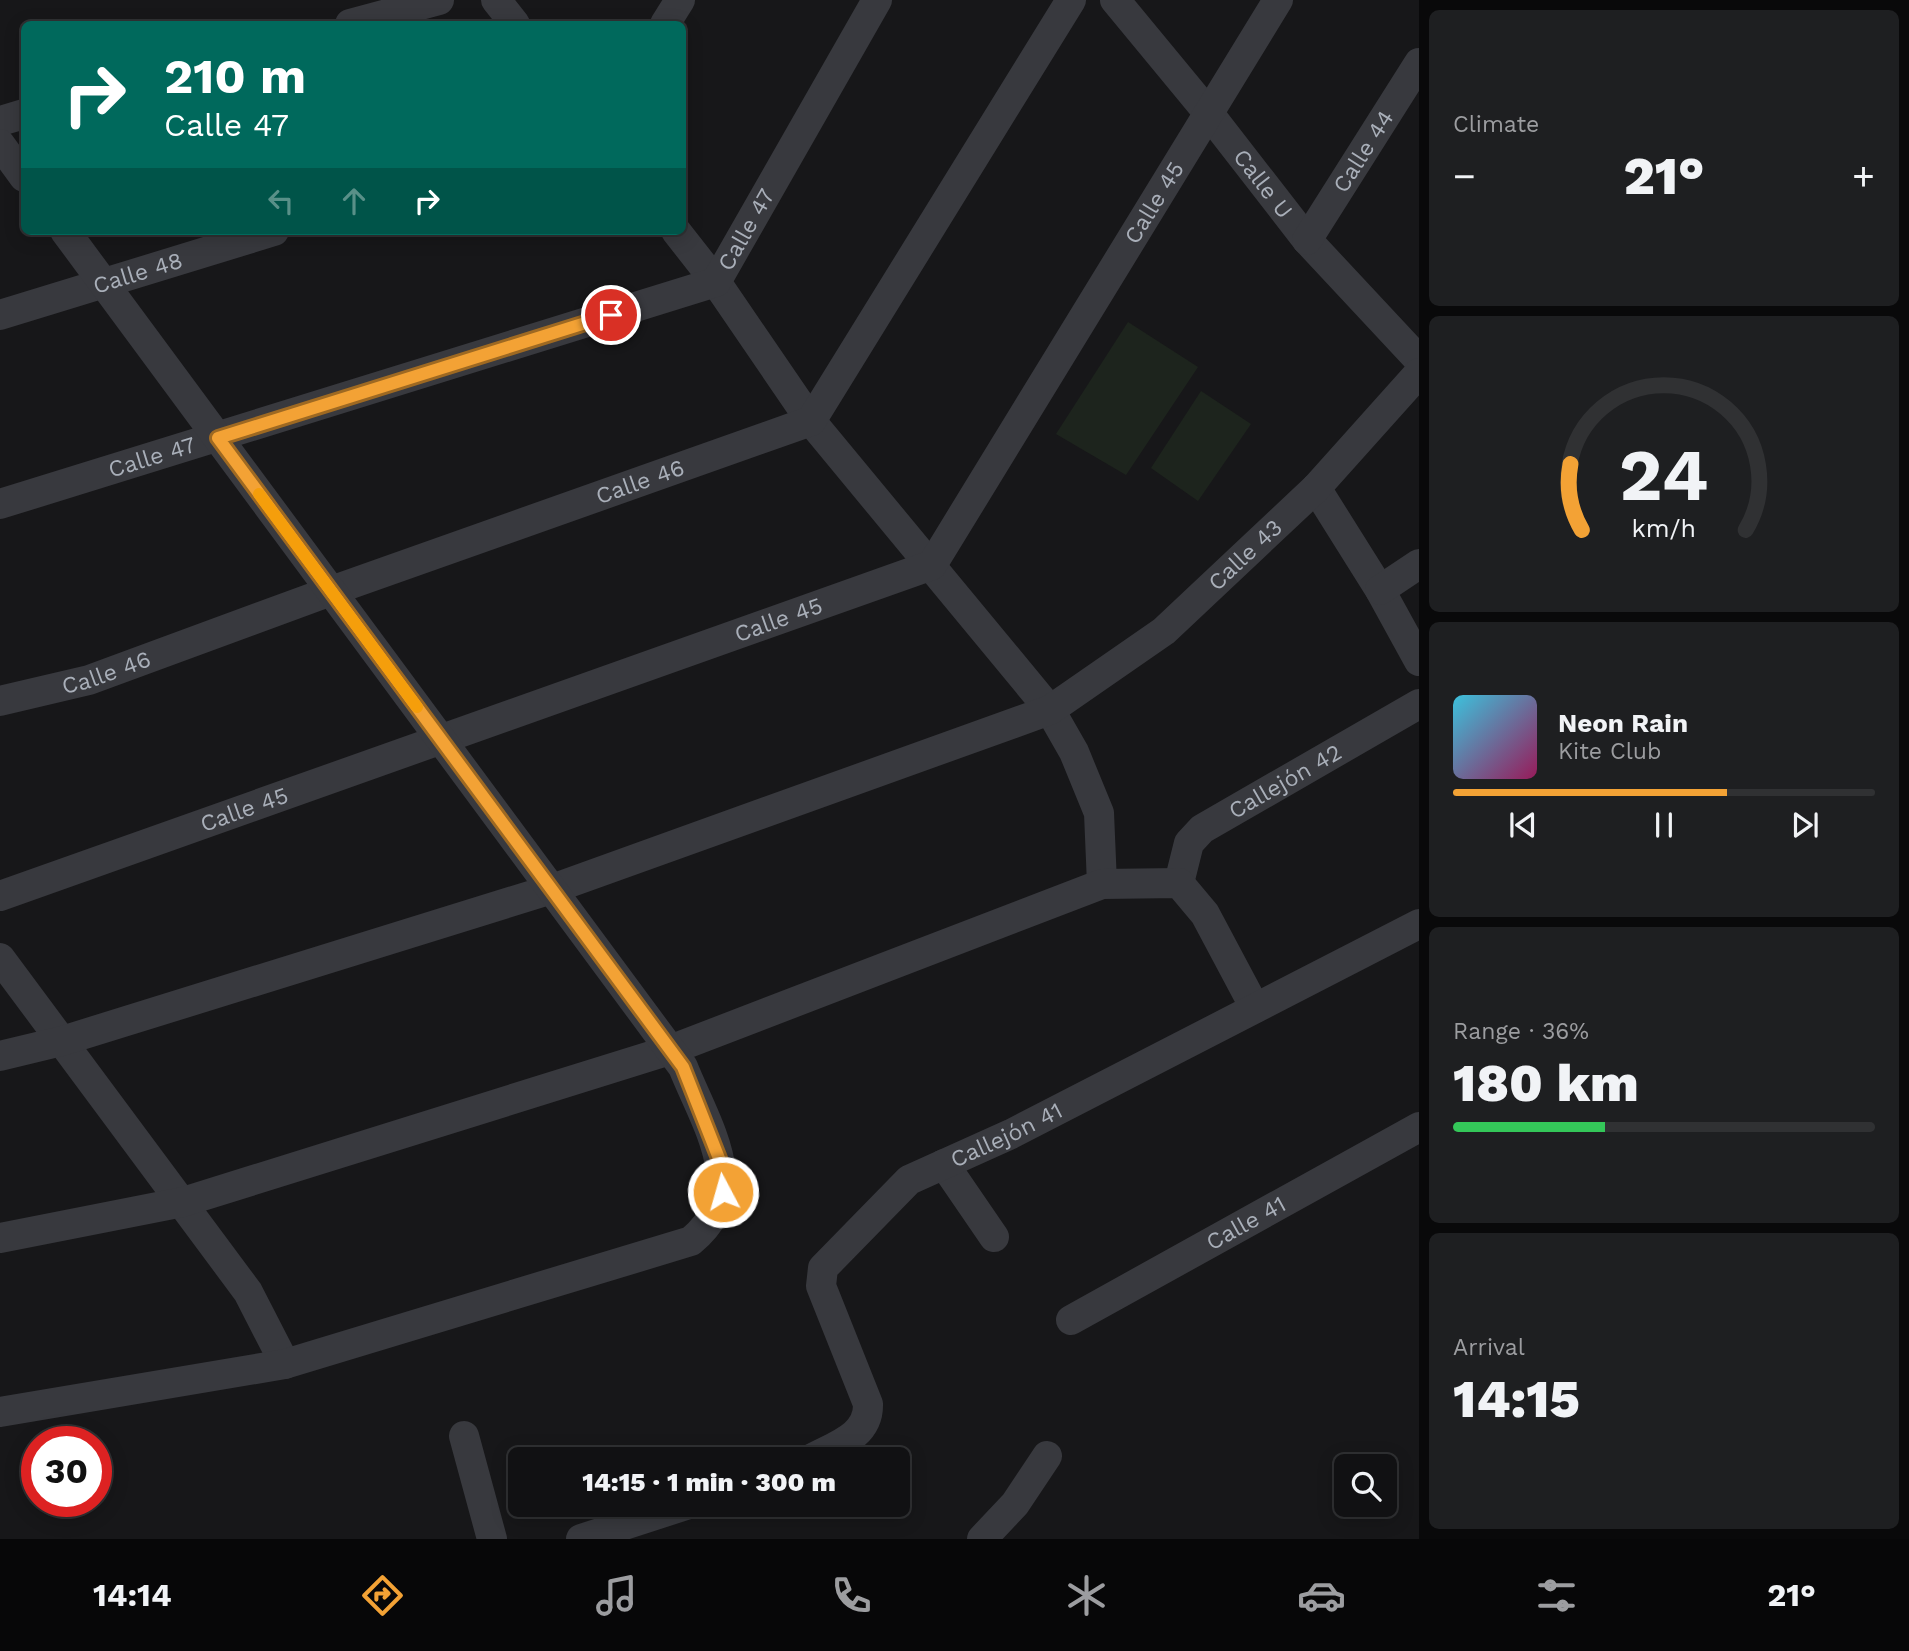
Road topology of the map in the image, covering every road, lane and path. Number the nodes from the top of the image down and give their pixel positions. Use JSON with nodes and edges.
{"nodes":[{"id":1,"x":439,"y":0,"type":"edge"},
{"id":2,"x":496,"y":0,"type":"edge"},
{"id":3,"x":680,"y":0,"type":"edge"},
{"id":4,"x":877,"y":0,"type":"edge"},
{"id":5,"x":1071,"y":0,"type":"edge"},
{"id":6,"x":1115,"y":0,"type":"edge"},
{"id":7,"x":1278,"y":0,"type":"edge"},
{"id":8,"x":361,"y":21,"type":"edge"},
{"id":9,"x":513,"y":21,"type":"edge"},
{"id":10,"x":667,"y":21,"type":"edge"},
{"id":11,"x":1419,"y":63,"type":"edge"},
{"id":12,"x":21,"y":115,"type":"edge"},
{"id":13,"x":1210,"y":115,"type":"junction"},
{"id":14,"x":0,"y":121,"type":"edge"},
{"id":15,"x":0,"y":144,"type":"edge"},
{"id":16,"x":21,"y":173,"type":"edge"},
{"id":17,"x":68,"y":235,"type":"edge"},
{"id":18,"x":261,"y":235,"type":"edge"},
{"id":19,"x":679,"y":235,"type":"edge"},
{"id":20,"x":1307,"y":240,"type":"junction"},
{"id":21,"x":716,"y":282,"type":"junction"},
{"id":22,"x":104,"y":284,"type":"junction"},
{"id":23,"x":0,"y":315,"type":"edge"},
{"id":24,"x":1419,"y":360,"type":"edge"},
{"id":25,"x":1419,"y":373,"type":"edge"},
{"id":26,"x":811,"y":421,"type":"junction"},
{"id":27,"x":218,"y":438,"type":"junction"},
{"id":28,"x":1316,"y":488,"type":"junction"},
{"id":29,"x":0,"y":503,"type":"edge"},
{"id":30,"x":1419,"y":564,"type":"edge"},
{"id":31,"x":932,"y":565,"type":"junction"},
{"id":32,"x":1380,"y":590,"type":"junction"},
{"id":33,"x":331,"y":591,"type":"junction"},
{"id":34,"x":1419,"y":661,"type":"edge"},
{"id":35,"x":0,"y":701,"type":"edge"},
{"id":36,"x":1419,"y":704,"type":"edge"},
{"id":37,"x":1049,"y":710,"type":"junction"},
{"id":38,"x":442,"y":741,"type":"junction"},
{"id":39,"x":1178,"y":883,"type":"junction"},
{"id":40,"x":1102,"y":884,"type":"junction"},
{"id":41,"x":552,"y":889,"type":"junction"},
{"id":42,"x":0,"y":896,"type":"edge"},
{"id":43,"x":1419,"y":924,"type":"edge"},
{"id":44,"x":0,"y":958,"type":"edge"},
{"id":45,"x":1255,"y":1008,"type":"junction"},
{"id":46,"x":62,"y":1041,"type":"junction"},
{"id":47,"x":670,"y":1050,"type":"junction"},
{"id":48,"x":0,"y":1056,"type":"edge"},
{"id":49,"x":1419,"y":1127,"type":"edge"},
{"id":50,"x":944,"y":1164,"type":"junction"},
{"id":51,"x":183,"y":1202,"type":"junction"},
{"id":52,"x":994,"y":1237,"type":"dead end"},
{"id":53,"x":0,"y":1238,"type":"edge"},
{"id":54,"x":1071,"y":1320,"type":"dead end"},
{"id":55,"x":285,"y":1364,"type":"junction"},
{"id":56,"x":0,"y":1412,"type":"edge"},
{"id":57,"x":464,"y":1436,"type":"dead end"},
{"id":58,"x":833,"y":1447,"type":"edge"},
{"id":59,"x":1047,"y":1456,"type":"dead end"},
{"id":60,"x":649,"y":1517,"type":"edge"},
{"id":61,"x":492,"y":1539,"type":"edge"},
{"id":62,"x":581,"y":1539,"type":"edge"},
{"id":63,"x":982,"y":1539,"type":"edge"}],
"edges":[{"from":1,"to":8,"type":"street"},
{"from":2,"to":9,"type":"street"},
{"from":3,"to":10,"type":"street"},
{"from":4,"to":21,"type":"street","name":"Calle 47"},
{"from":5,"to":26,"type":"street"},
{"from":6,"to":13,"type":"street","name":"Calle U"},
{"from":7,"to":13,"type":"street","name":"Calle 45"},
{"from":11,"to":20,"type":"street","name":"Calle 44"},
{"from":12,"to":14,"type":"street"},
{"from":13,"to":20,"type":"street","name":"Calle U"},
{"from":13,"to":31,"type":"street","name":"Calle 45"},
{"from":15,"to":16,"type":"street"},
{"from":17,"to":22,"type":"street"},
{"from":18,"to":22,"type":"street","name":"Calle 48"},
{"from":19,"to":21,"type":"street"},
{"from":20,"to":24,"type":"street","name":"Calle U"},
{"from":21,"to":26,"type":"street"},
{"from":21,"to":27,"type":"street","name":"Calle 47"},
{"from":22,"to":23,"type":"street","name":"Calle 48"},
{"from":22,"to":27,"type":"street"},
{"from":25,"to":28,"type":"street","name":"Calle 43"},
{"from":26,"to":31,"type":"street"},
{"from":26,"to":33,"type":"street","name":"Calle 46"},
{"from":27,"to":29,"type":"street","name":"Calle 47"},
{"from":27,"to":33,"type":"street"},
{"from":28,"to":32,"type":"street"},
{"from":28,"to":37,"type":"street","name":"Calle 43"},
{"from":30,"to":32,"type":"street"},
{"from":31,"to":37,"type":"street"},
{"from":31,"to":38,"type":"street","name":"Calle 45"},
{"from":32,"to":34,"type":"street"},
{"from":33,"to":35,"type":"street","name":"Calle 46"},
{"from":33,"to":38,"type":"street"},
{"from":36,"to":39,"type":"street","name":"Callejón 42"},
{"from":37,"to":40,"type":"street"},
{"from":37,"to":41,"type":"street","name":"Calle 43"},
{"from":38,"to":41,"type":"street"},
{"from":38,"to":42,"type":"street","name":"Calle 45"},
{"from":39,"to":40,"type":"street"},
{"from":39,"to":45,"type":"street"},
{"from":40,"to":47,"type":"street"},
{"from":41,"to":46,"type":"street","name":"Calle 43"},
{"from":41,"to":47,"type":"street"},
{"from":43,"to":45,"type":"street","name":"Callejón 41"},
{"from":44,"to":46,"type":"street"},
{"from":45,"to":50,"type":"street","name":"Callejón 41"},
{"from":46,"to":48,"type":"street","name":"Calle 43"},
{"from":46,"to":51,"type":"street"},
{"from":47,"to":51,"type":"street"},
{"from":47,"to":55,"type":"street"},
{"from":49,"to":54,"type":"street","name":"Calle 41"},
{"from":50,"to":52,"type":"street"},
{"from":50,"to":58,"type":"street","name":"Callejón 41"},
{"from":51,"to":53,"type":"street"},
{"from":51,"to":55,"type":"street"},
{"from":55,"to":56,"type":"street"},
{"from":57,"to":61,"type":"street"},
{"from":59,"to":63,"type":"street"},
{"from":60,"to":62,"type":"street"}]}
